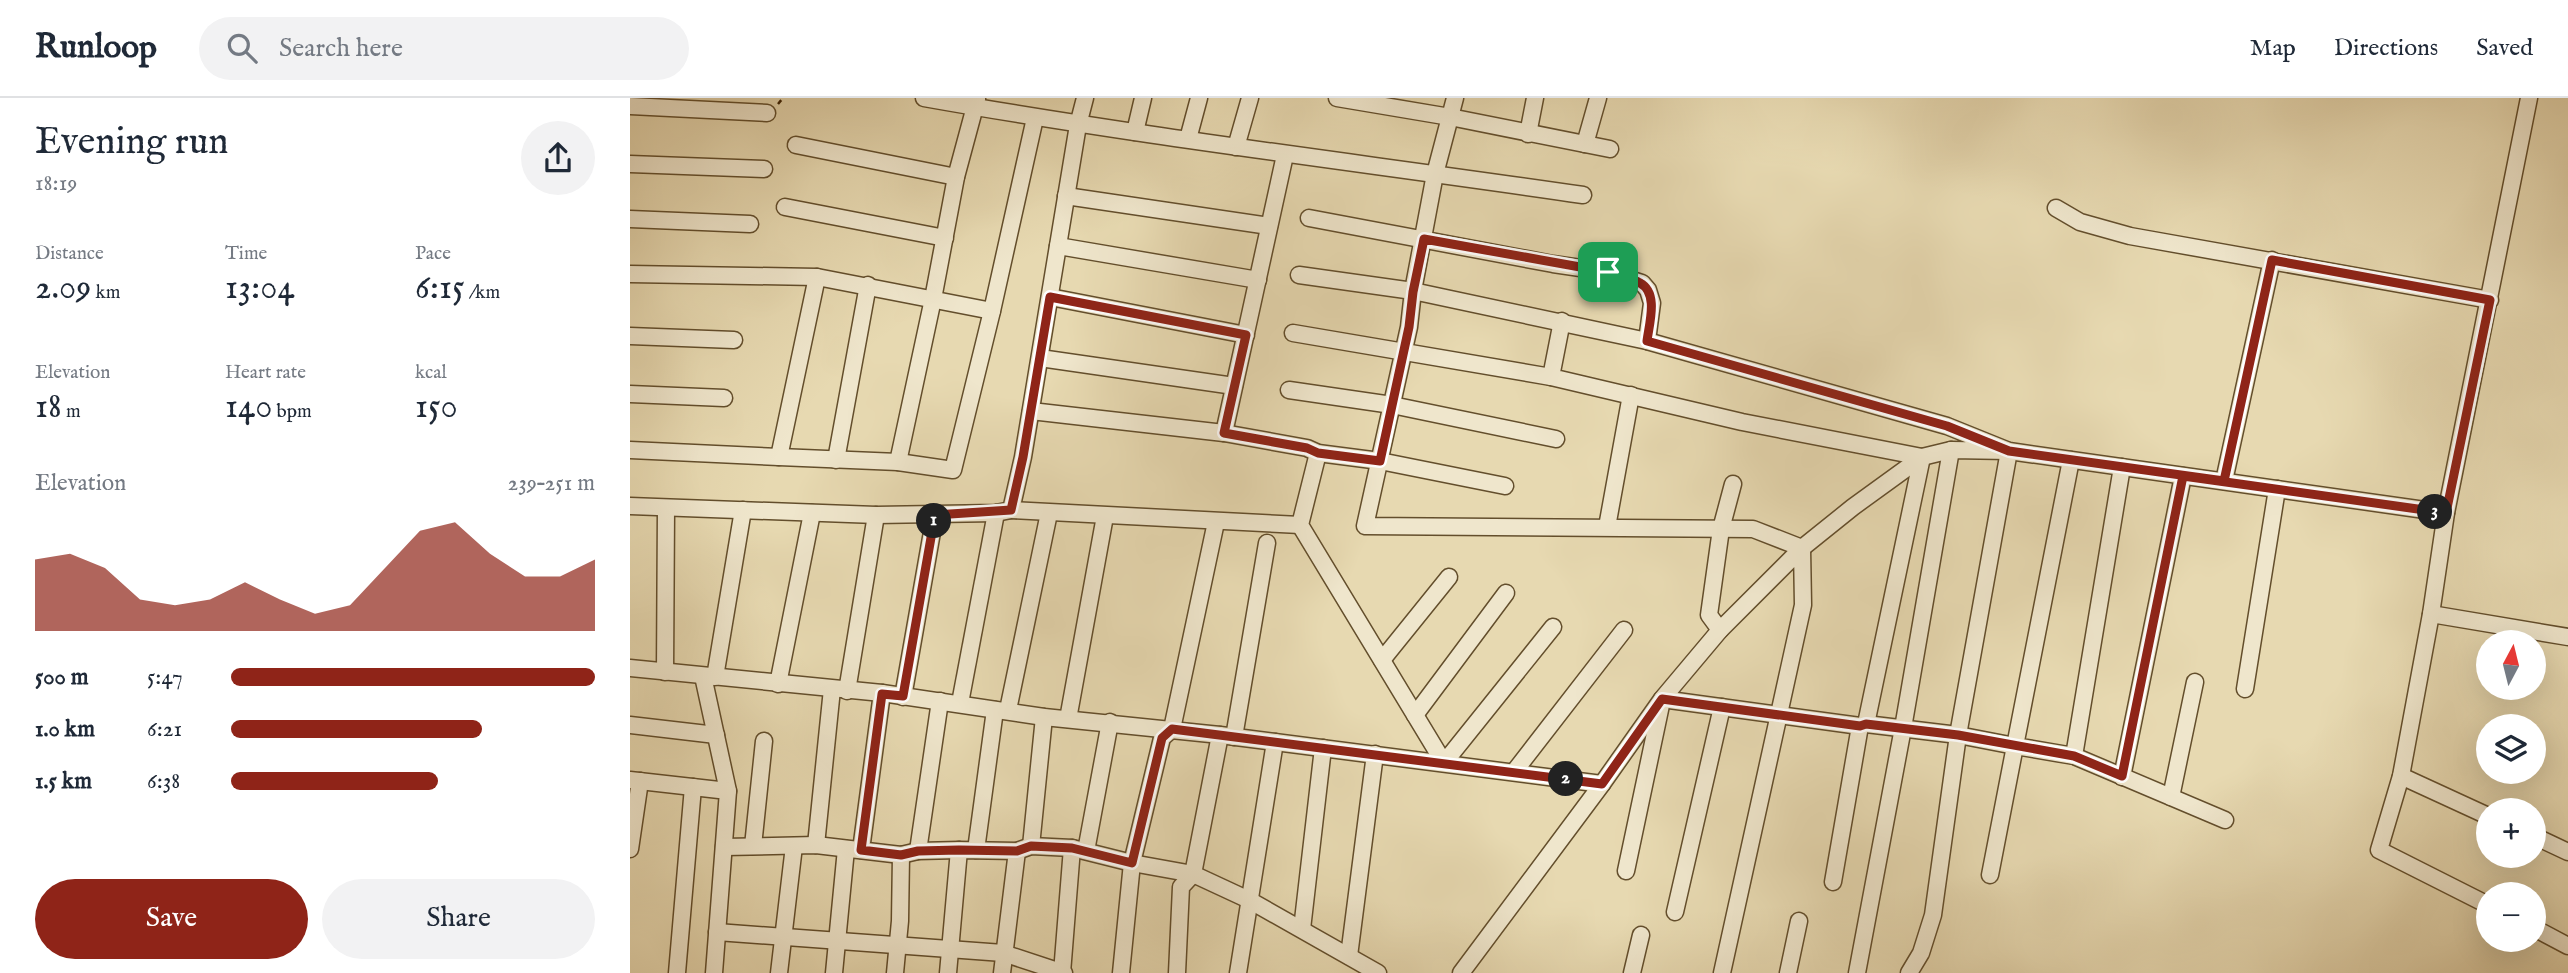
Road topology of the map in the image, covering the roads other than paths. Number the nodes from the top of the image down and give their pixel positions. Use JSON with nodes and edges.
{"nodes":[{"id":1,"x":924,"y":98,"type":"edge"},
{"id":2,"x":1085,"y":98,"type":"edge"},
{"id":3,"x":1143,"y":98,"type":"edge"},
{"id":4,"x":1199,"y":98,"type":"edge"},
{"id":5,"x":1250,"y":98,"type":"edge"},
{"id":6,"x":1337,"y":98,"type":"edge"},
{"id":7,"x":1455,"y":98,"type":"edge"},
{"id":8,"x":1535,"y":98,"type":"edge"},
{"id":9,"x":1598,"y":98,"type":"edge"},
{"id":10,"x":2529,"y":98,"type":"edge"},
{"id":11,"x":1376,"y":101,"type":"edge"},
{"id":12,"x":976,"y":103,"type":"edge"},
{"id":13,"x":630,"y":106,"type":"edge"},
{"id":14,"x":767,"y":113,"type":"dead end"},
{"id":15,"x":1450,"y":117,"type":"junction"},
{"id":16,"x":1035,"y":118,"type":"junction"},
{"id":17,"x":1079,"y":125,"type":"junction"},
{"id":18,"x":1135,"y":132,"type":"junction"},
{"id":19,"x":1528,"y":134,"type":"junction"},
{"id":20,"x":1188,"y":139,"type":"junction"},
{"id":21,"x":1585,"y":144,"type":"junction"},
{"id":22,"x":796,"y":145,"type":"dead end"},
{"id":23,"x":1236,"y":146,"type":"junction"},
{"id":24,"x":1610,"y":149,"type":"dead end"},
{"id":25,"x":1285,"y":155,"type":"junction"},
{"id":26,"x":630,"y":164,"type":"edge"},
{"id":27,"x":764,"y":169,"type":"dead end"},
{"id":28,"x":1435,"y":174,"type":"junction"},
{"id":29,"x":956,"y":177,"type":"junction"},
{"id":30,"x":1583,"y":195,"type":"dead end"},
{"id":31,"x":1066,"y":197,"type":"junction"},
{"id":32,"x":785,"y":207,"type":"dead end"},
{"id":33,"x":2056,"y":208,"type":"dead end"},
{"id":34,"x":1310,"y":218,"type":"dead end"},
{"id":35,"x":630,"y":219,"type":"edge"},
{"id":36,"x":751,"y":224,"type":"dead end"},
{"id":37,"x":1269,"y":226,"type":"junction"},
{"id":38,"x":944,"y":238,"type":"junction"},
{"id":39,"x":1424,"y":239,"type":"junction"},
{"id":40,"x":1058,"y":246,"type":"junction"},
{"id":41,"x":2272,"y":260,"type":"junction"},
{"id":42,"x":630,"y":274,"type":"edge"},
{"id":43,"x":1299,"y":275,"type":"dead end"},
{"id":44,"x":817,"y":276,"type":"junction"},
{"id":45,"x":1258,"y":280,"type":"junction"},
{"id":46,"x":868,"y":285,"type":"junction"},
{"id":47,"x":1413,"y":292,"type":"junction"},
{"id":48,"x":1050,"y":297,"type":"junction"},
{"id":49,"x":933,"y":299,"type":"junction"},
{"id":50,"x":2490,"y":300,"type":"junction"},
{"id":51,"x":992,"y":311,"type":"junction"},
{"id":52,"x":1562,"y":321,"type":"junction"},
{"id":53,"x":1293,"y":334,"type":"dead end"},
{"id":54,"x":1246,"y":335,"type":"junction"},
{"id":55,"x":630,"y":336,"type":"edge"},
{"id":56,"x":734,"y":340,"type":"dead end"},
{"id":57,"x":1647,"y":341,"type":"junction"},
{"id":58,"x":1402,"y":351,"type":"junction"},
{"id":59,"x":1040,"y":358,"type":"junction"},
{"id":60,"x":1551,"y":377,"type":"junction"},
{"id":61,"x":1234,"y":386,"type":"junction"},
{"id":62,"x":1289,"y":390,"type":"dead end"},
{"id":63,"x":630,"y":394,"type":"edge"},
{"id":64,"x":1632,"y":395,"type":"junction"},
{"id":65,"x":724,"y":398,"type":"dead end"},
{"id":66,"x":1392,"y":405,"type":"junction"},
{"id":67,"x":1031,"y":411,"type":"junction"},
{"id":68,"x":1224,"y":433,"type":"junction"},
{"id":69,"x":1556,"y":439,"type":"dead end"},
{"id":70,"x":630,"y":450,"type":"edge"},
{"id":71,"x":1951,"y":450,"type":"junction"},
{"id":72,"x":2009,"y":451,"type":"junction"},
{"id":73,"x":1318,"y":453,"type":"junction"},
{"id":74,"x":779,"y":457,"type":"junction"},
{"id":75,"x":1922,"y":457,"type":"junction"},
{"id":76,"x":836,"y":460,"type":"junction"},
{"id":77,"x":2071,"y":460,"type":"junction"},
{"id":78,"x":1380,"y":461,"type":"junction"},
{"id":79,"x":898,"y":463,"type":"junction"},
{"id":80,"x":2122,"y":467,"type":"junction"},
{"id":81,"x":2183,"y":476,"type":"junction"},
{"id":82,"x":2224,"y":481,"type":"junction"},
{"id":83,"x":1732,"y":484,"type":"dead end"},
{"id":84,"x":1506,"y":486,"type":"dead end"},
{"id":85,"x":2277,"y":489,"type":"junction"},
{"id":86,"x":630,"y":506,"type":"edge"},
{"id":87,"x":666,"y":508,"type":"junction"},
{"id":88,"x":743,"y":510,"type":"junction"},
{"id":89,"x":1004,"y":511,"type":"junction"},
{"id":90,"x":812,"y":513,"type":"junction"},
{"id":91,"x":1049,"y":513,"type":"junction"},
{"id":92,"x":2446,"y":513,"type":"junction"},
{"id":93,"x":876,"y":515,"type":"junction"},
{"id":94,"x":935,"y":515,"type":"junction"},
{"id":95,"x":1105,"y":516,"type":"junction"},
{"id":96,"x":1216,"y":522,"type":"junction"},
{"id":97,"x":1300,"y":525,"type":"junction"},
{"id":98,"x":1606,"y":527,"type":"junction"},
{"id":99,"x":1721,"y":528,"type":"junction"},
{"id":100,"x":1267,"y":543,"type":"dead end"},
{"id":101,"x":1802,"y":548,"type":"junction"},
{"id":102,"x":1449,"y":577,"type":"dead end"},
{"id":103,"x":1507,"y":593,"type":"dead end"},
{"id":104,"x":2431,"y":614,"type":"junction"},
{"id":105,"x":1553,"y":626,"type":"dead end"},
{"id":106,"x":1624,"y":630,"type":"dead end"},
{"id":107,"x":1720,"y":630,"type":"junction"},
{"id":108,"x":2568,"y":637,"type":"edge"},
{"id":109,"x":1382,"y":660,"type":"junction"},
{"id":110,"x":630,"y":667,"type":"edge"},
{"id":111,"x":665,"y":671,"type":"junction"},
{"id":112,"x":709,"y":677,"type":"junction"},
{"id":113,"x":2195,"y":682,"type":"dead end"},
{"id":114,"x":778,"y":684,"type":"junction"},
{"id":115,"x":2245,"y":689,"type":"dead end"},
{"id":116,"x":839,"y":690,"type":"junction"},
{"id":117,"x":882,"y":694,"type":"junction"},
{"id":118,"x":903,"y":696,"type":"junction"},
{"id":119,"x":1662,"y":699,"type":"junction"},
{"id":120,"x":940,"y":701,"type":"junction"},
{"id":121,"x":960,"y":703,"type":"junction"},
{"id":122,"x":1721,"y":707,"type":"junction"},
{"id":123,"x":1001,"y":710,"type":"junction"},
{"id":124,"x":1415,"y":715,"type":"junction"},
{"id":125,"x":1780,"y":715,"type":"junction"},
{"id":126,"x":1044,"y":717,"type":"junction"},
{"id":127,"x":1068,"y":719,"type":"junction"},
{"id":128,"x":1110,"y":722,"type":"junction"},
{"id":129,"x":630,"y":725,"type":"edge"},
{"id":130,"x":1863,"y":725,"type":"junction"},
{"id":131,"x":1172,"y":729,"type":"junction"},
{"id":132,"x":1903,"y":729,"type":"junction"},
{"id":133,"x":716,"y":735,"type":"junction"},
{"id":134,"x":1958,"y":735,"type":"junction"},
{"id":135,"x":1227,"y":736,"type":"junction"},
{"id":136,"x":764,"y":741,"type":"dead end"},
{"id":137,"x":1275,"y":742,"type":"junction"},
{"id":138,"x":2015,"y":746,"type":"junction"},
{"id":139,"x":1323,"y":748,"type":"junction"},
{"id":140,"x":1375,"y":754,"type":"junction"},
{"id":141,"x":2074,"y":756,"type":"junction"},
{"id":142,"x":1444,"y":763,"type":"junction"},
{"id":143,"x":1514,"y":772,"type":"junction"},
{"id":144,"x":2122,"y":776,"type":"junction"},
{"id":145,"x":2402,"y":776,"type":"junction"},
{"id":146,"x":635,"y":781,"type":"edge"},
{"id":147,"x":1602,"y":784,"type":"junction"},
{"id":148,"x":693,"y":787,"type":"junction"},
{"id":149,"x":728,"y":791,"type":"junction"},
{"id":150,"x":2171,"y":797,"type":"junction"},
{"id":151,"x":2476,"y":810,"type":"edge"},
{"id":152,"x":2225,"y":820,"type":"dead end"},
{"id":153,"x":2546,"y":842,"type":"edge"},
{"id":154,"x":816,"y":845,"type":"junction"},
{"id":155,"x":753,"y":846,"type":"junction"},
{"id":156,"x":794,"y":846,"type":"junction"},
{"id":157,"x":724,"y":847,"type":"junction"},
{"id":158,"x":1024,"y":848,"type":"junction"},
{"id":159,"x":630,"y":849,"type":"edge"},
{"id":160,"x":853,"y":849,"type":"junction"},
{"id":161,"x":959,"y":850,"type":"junction"},
{"id":162,"x":976,"y":850,"type":"junction"},
{"id":163,"x":1079,"y":850,"type":"junction"},
{"id":164,"x":918,"y":851,"type":"junction"},
{"id":165,"x":2568,"y":852,"type":"edge"},
{"id":166,"x":901,"y":855,"type":"junction"},
{"id":167,"x":1132,"y":863,"type":"junction"},
{"id":168,"x":1626,"y":871,"type":"dead end"},
{"id":169,"x":1194,"y":874,"type":"junction"},
{"id":170,"x":1990,"y":875,"type":"dead end"},
{"id":171,"x":1833,"y":882,"type":"dead end"},
{"id":172,"x":2476,"y":899,"type":"edge"},
{"id":173,"x":1249,"y":900,"type":"junction"},
{"id":174,"x":1675,"y":912,"type":"dead end"},
{"id":175,"x":1799,"y":921,"type":"dead end"},
{"id":176,"x":1302,"y":929,"type":"junction"},
{"id":177,"x":717,"y":932,"type":"junction"},
{"id":178,"x":2546,"y":934,"type":"edge"},
{"id":179,"x":1641,"y":936,"type":"dead end"},
{"id":180,"x":782,"y":937,"type":"junction"},
{"id":181,"x":837,"y":942,"type":"junction"},
{"id":182,"x":899,"y":945,"type":"junction"},
{"id":183,"x":2568,"y":946,"type":"edge"},
{"id":184,"x":951,"y":949,"type":"junction"},
{"id":185,"x":1003,"y":953,"type":"junction"},
{"id":186,"x":1349,"y":956,"type":"junction"},
{"id":187,"x":1375,"y":972,"type":"edge"},
{"id":188,"x":677,"y":973,"type":"edge"},
{"id":189,"x":714,"y":973,"type":"edge"},
{"id":190,"x":779,"y":973,"type":"edge"},
{"id":191,"x":834,"y":973,"type":"edge"},
{"id":192,"x":895,"y":973,"type":"edge"},
{"id":193,"x":948,"y":973,"type":"edge"},
{"id":194,"x":1002,"y":973,"type":"edge"},
{"id":195,"x":1063,"y":973,"type":"edge"},
{"id":196,"x":1121,"y":973,"type":"edge"},
{"id":197,"x":1177,"y":973,"type":"edge"},
{"id":198,"x":1238,"y":973,"type":"edge"},
{"id":199,"x":1461,"y":973,"type":"edge"},
{"id":200,"x":1632,"y":973,"type":"edge"},
{"id":201,"x":1722,"y":973,"type":"edge"},
{"id":202,"x":1788,"y":973,"type":"edge"},
{"id":203,"x":1857,"y":973,"type":"edge"},
{"id":204,"x":1909,"y":973,"type":"edge"}],
"edges":[{"from":1,"to":12,"type":"street"},
{"from":2,"to":17,"type":"street"},
{"from":3,"to":18,"type":"street"},
{"from":4,"to":20,"type":"street"},
{"from":5,"to":23,"type":"street"},
{"from":6,"to":11,"type":"street"},
{"from":7,"to":15,"type":"street"},
{"from":8,"to":19,"type":"street"},
{"from":9,"to":21,"type":"street"},
{"from":10,"to":50,"type":"street"},
{"from":11,"to":15,"type":"street"},
{"from":12,"to":16,"type":"street"},
{"from":12,"to":29,"type":"street"},
{"from":13,"to":14,"type":"street"},
{"from":15,"to":19,"type":"street"},
{"from":15,"to":28,"type":"street"},
{"from":16,"to":17,"type":"street"},
{"from":16,"to":51,"type":"street"},
{"from":17,"to":18,"type":"street"},
{"from":17,"to":31,"type":"street"},
{"from":18,"to":20,"type":"street"},
{"from":19,"to":21,"type":"street"},
{"from":20,"to":23,"type":"street"},
{"from":21,"to":24,"type":"street"},
{"from":22,"to":29,"type":"street"},
{"from":23,"to":25,"type":"street"},
{"from":25,"to":28,"type":"street"},
{"from":25,"to":37,"type":"street"},
{"from":26,"to":27,"type":"street"},
{"from":28,"to":30,"type":"street"},
{"from":28,"to":39,"type":"street"},
{"from":29,"to":38,"type":"street"},
{"from":31,"to":37,"type":"street"},
{"from":31,"to":40,"type":"street"},
{"from":32,"to":38,"type":"street"},
{"from":33,"to":41,"type":"street"},
{"from":34,"to":39,"type":"street"},
{"from":35,"to":36,"type":"street"},
{"from":37,"to":45,"type":"street"},
{"from":38,"to":49,"type":"street"},
{"from":39,"to":47,"type":"street"},
{"from":39,"to":57,"type":"street"},
{"from":40,"to":45,"type":"street"},
{"from":40,"to":48,"type":"street"},
{"from":41,"to":50,"type":"street"},
{"from":41,"to":82,"type":"street"},
{"from":42,"to":44,"type":"street"},
{"from":43,"to":47,"type":"street"},
{"from":44,"to":46,"type":"street"},
{"from":44,"to":74,"type":"street"},
{"from":45,"to":54,"type":"street"},
{"from":46,"to":49,"type":"street"},
{"from":46,"to":76,"type":"street"},
{"from":47,"to":52,"type":"street"},
{"from":47,"to":58,"type":"street"},
{"from":48,"to":54,"type":"street"},
{"from":48,"to":59,"type":"street"},
{"from":49,"to":51,"type":"street"},
{"from":49,"to":79,"type":"street"},
{"from":50,"to":92,"type":"street"},
{"from":51,"to":79,"type":"street"},
{"from":52,"to":57,"type":"street"},
{"from":52,"to":60,"type":"street"},
{"from":53,"to":58,"type":"street"},
{"from":54,"to":61,"type":"street"},
{"from":55,"to":56,"type":"street"},
{"from":57,"to":72,"type":"street"},
{"from":58,"to":60,"type":"street"},
{"from":58,"to":66,"type":"street"},
{"from":59,"to":61,"type":"street"},
{"from":59,"to":67,"type":"street"},
{"from":60,"to":64,"type":"street"},
{"from":61,"to":68,"type":"street"},
{"from":62,"to":66,"type":"street"},
{"from":63,"to":65,"type":"street"},
{"from":64,"to":75,"type":"street"},
{"from":64,"to":98,"type":"street"},
{"from":66,"to":69,"type":"street"},
{"from":66,"to":78,"type":"street"},
{"from":67,"to":68,"type":"street"},
{"from":67,"to":89,"type":"street"},
{"from":68,"to":73,"type":"street"},
{"from":70,"to":74,"type":"street"},
{"from":71,"to":72,"type":"street"},
{"from":71,"to":75,"type":"street"},
{"from":71,"to":132,"type":"street"},
{"from":72,"to":77,"type":"street"},
{"from":72,"to":134,"type":"street"},
{"from":73,"to":78,"type":"street"},
{"from":73,"to":97,"type":"street"},
{"from":74,"to":76,"type":"street"},
{"from":75,"to":101,"type":"street"},
{"from":75,"to":130,"type":"street"},
{"from":76,"to":79,"type":"street"},
{"from":77,"to":80,"type":"street"},
{"from":77,"to":138,"type":"street"},
{"from":78,"to":84,"type":"street"},
{"from":78,"to":98,"type":"street"},
{"from":80,"to":81,"type":"street"},
{"from":80,"to":141,"type":"street"},
{"from":81,"to":82,"type":"street"},
{"from":81,"to":144,"type":"street"},
{"from":82,"to":85,"type":"street"},
{"from":83,"to":99,"type":"street"},
{"from":85,"to":92,"type":"street"},
{"from":85,"to":115,"type":"street"},
{"from":86,"to":87,"type":"street"},
{"from":87,"to":88,"type":"street"},
{"from":87,"to":111,"type":"street"},
{"from":88,"to":90,"type":"street"},
{"from":88,"to":112,"type":"street"},
{"from":89,"to":91,"type":"street"},
{"from":89,"to":94,"type":"street"},
{"from":89,"to":121,"type":"street"},
{"from":90,"to":93,"type":"street"},
{"from":90,"to":114,"type":"street"},
{"from":91,"to":95,"type":"street"},
{"from":91,"to":123,"type":"street"},
{"from":92,"to":104,"type":"street"},
{"from":93,"to":94,"type":"street"},
{"from":93,"to":116,"type":"street"},
{"from":94,"to":118,"type":"street"},
{"from":95,"to":96,"type":"street"},
{"from":95,"to":127,"type":"street"},
{"from":96,"to":97,"type":"street"},
{"from":96,"to":131,"type":"street"},
{"from":97,"to":109,"type":"street"},
{"from":98,"to":99,"type":"street"},
{"from":99,"to":101,"type":"street"},
{"from":99,"to":107,"type":"street"},
{"from":100,"to":135,"type":"street"},
{"from":101,"to":107,"type":"street"},
{"from":101,"to":125,"type":"street"},
{"from":102,"to":109,"type":"street"},
{"from":103,"to":124,"type":"street"},
{"from":104,"to":108,"type":"street"},
{"from":104,"to":145,"type":"street"},
{"from":105,"to":142,"type":"street"},
{"from":106,"to":143,"type":"street"},
{"from":107,"to":119,"type":"street"},
{"from":109,"to":124,"type":"street"},
{"from":110,"to":111,"type":"street"},
{"from":111,"to":112,"type":"street"},
{"from":112,"to":114,"type":"street"},
{"from":112,"to":133,"type":"street"},
{"from":113,"to":150,"type":"street"},
{"from":114,"to":116,"type":"street"},
{"from":116,"to":117,"type":"street"},
{"from":116,"to":154,"type":"street"},
{"from":117,"to":118,"type":"street"},
{"from":117,"to":160,"type":"street"},
{"from":118,"to":120,"type":"street"},
{"from":119,"to":122,"type":"street"},
{"from":119,"to":147,"type":"street"},
{"from":119,"to":168,"type":"street"},
{"from":120,"to":121,"type":"street"},
{"from":120,"to":164,"type":"street"},
{"from":121,"to":123,"type":"street"},
{"from":122,"to":125,"type":"street"},
{"from":122,"to":174,"type":"street"},
{"from":123,"to":126,"type":"street"},
{"from":123,"to":162,"type":"street"},
{"from":124,"to":142,"type":"street"},
{"from":125,"to":130,"type":"street"},
{"from":125,"to":201,"type":"street"},
{"from":126,"to":127,"type":"street"},
{"from":126,"to":158,"type":"street"},
{"from":127,"to":128,"type":"street"},
{"from":128,"to":131,"type":"street"},
{"from":128,"to":163,"type":"street"},
{"from":129,"to":133,"type":"street"},
{"from":130,"to":132,"type":"street"},
{"from":130,"to":171,"type":"street"},
{"from":131,"to":135,"type":"street"},
{"from":131,"to":167,"type":"street"},
{"from":132,"to":134,"type":"street"},
{"from":132,"to":203,"type":"street"},
{"from":133,"to":149,"type":"street"},
{"from":134,"to":138,"type":"street"},
{"from":134,"to":204,"type":"street"},
{"from":135,"to":137,"type":"street"},
{"from":135,"to":169,"type":"street"},
{"from":136,"to":155,"type":"street"},
{"from":137,"to":139,"type":"street"},
{"from":137,"to":173,"type":"street"},
{"from":138,"to":141,"type":"street"},
{"from":138,"to":170,"type":"street"},
{"from":139,"to":140,"type":"street"},
{"from":139,"to":176,"type":"street"},
{"from":140,"to":142,"type":"street"},
{"from":140,"to":186,"type":"street"},
{"from":141,"to":144,"type":"street"},
{"from":142,"to":143,"type":"street"},
{"from":143,"to":147,"type":"street"},
{"from":144,"to":150,"type":"street"},
{"from":145,"to":151,"type":"street"},
{"from":145,"to":172,"type":"street"},
{"from":146,"to":148,"type":"street"},
{"from":146,"to":159,"type":"street"},
{"from":147,"to":199,"type":"street"},
{"from":148,"to":149,"type":"street"},
{"from":148,"to":188,"type":"street"},
{"from":149,"to":157,"type":"street"},
{"from":150,"to":152,"type":"street"},
{"from":153,"to":165,"type":"street"},
{"from":154,"to":156,"type":"street"},
{"from":154,"to":160,"type":"street"},
{"from":155,"to":156,"type":"street"},
{"from":155,"to":157,"type":"street"},
{"from":156,"to":180,"type":"street"},
{"from":157,"to":177,"type":"street"},
{"from":158,"to":162,"type":"street"},
{"from":158,"to":163,"type":"street"},
{"from":158,"to":185,"type":"street"},
{"from":160,"to":166,"type":"street"},
{"from":160,"to":181,"type":"street"},
{"from":161,"to":162,"type":"street"},
{"from":161,"to":164,"type":"street"},
{"from":161,"to":184,"type":"street"},
{"from":163,"to":167,"type":"street"},
{"from":163,"to":195,"type":"street"},
{"from":164,"to":166,"type":"street"},
{"from":166,"to":182,"type":"street"},
{"from":167,"to":169,"type":"street"},
{"from":167,"to":196,"type":"street"},
{"from":169,"to":173,"type":"street"},
{"from":169,"to":197,"type":"street"},
{"from":173,"to":176,"type":"street"},
{"from":173,"to":198,"type":"street"},
{"from":175,"to":202,"type":"street"},
{"from":176,"to":186,"type":"street"},
{"from":177,"to":180,"type":"street"},
{"from":177,"to":189,"type":"street"},
{"from":178,"to":183,"type":"street"},
{"from":179,"to":200,"type":"street"},
{"from":180,"to":181,"type":"street"},
{"from":180,"to":190,"type":"street"},
{"from":181,"to":182,"type":"street"},
{"from":181,"to":191,"type":"street"},
{"from":182,"to":184,"type":"street"},
{"from":182,"to":192,"type":"street"},
{"from":184,"to":185,"type":"street"},
{"from":184,"to":193,"type":"street"},
{"from":185,"to":194,"type":"street"},
{"from":185,"to":195,"type":"street"},
{"from":186,"to":187,"type":"street"}]}
